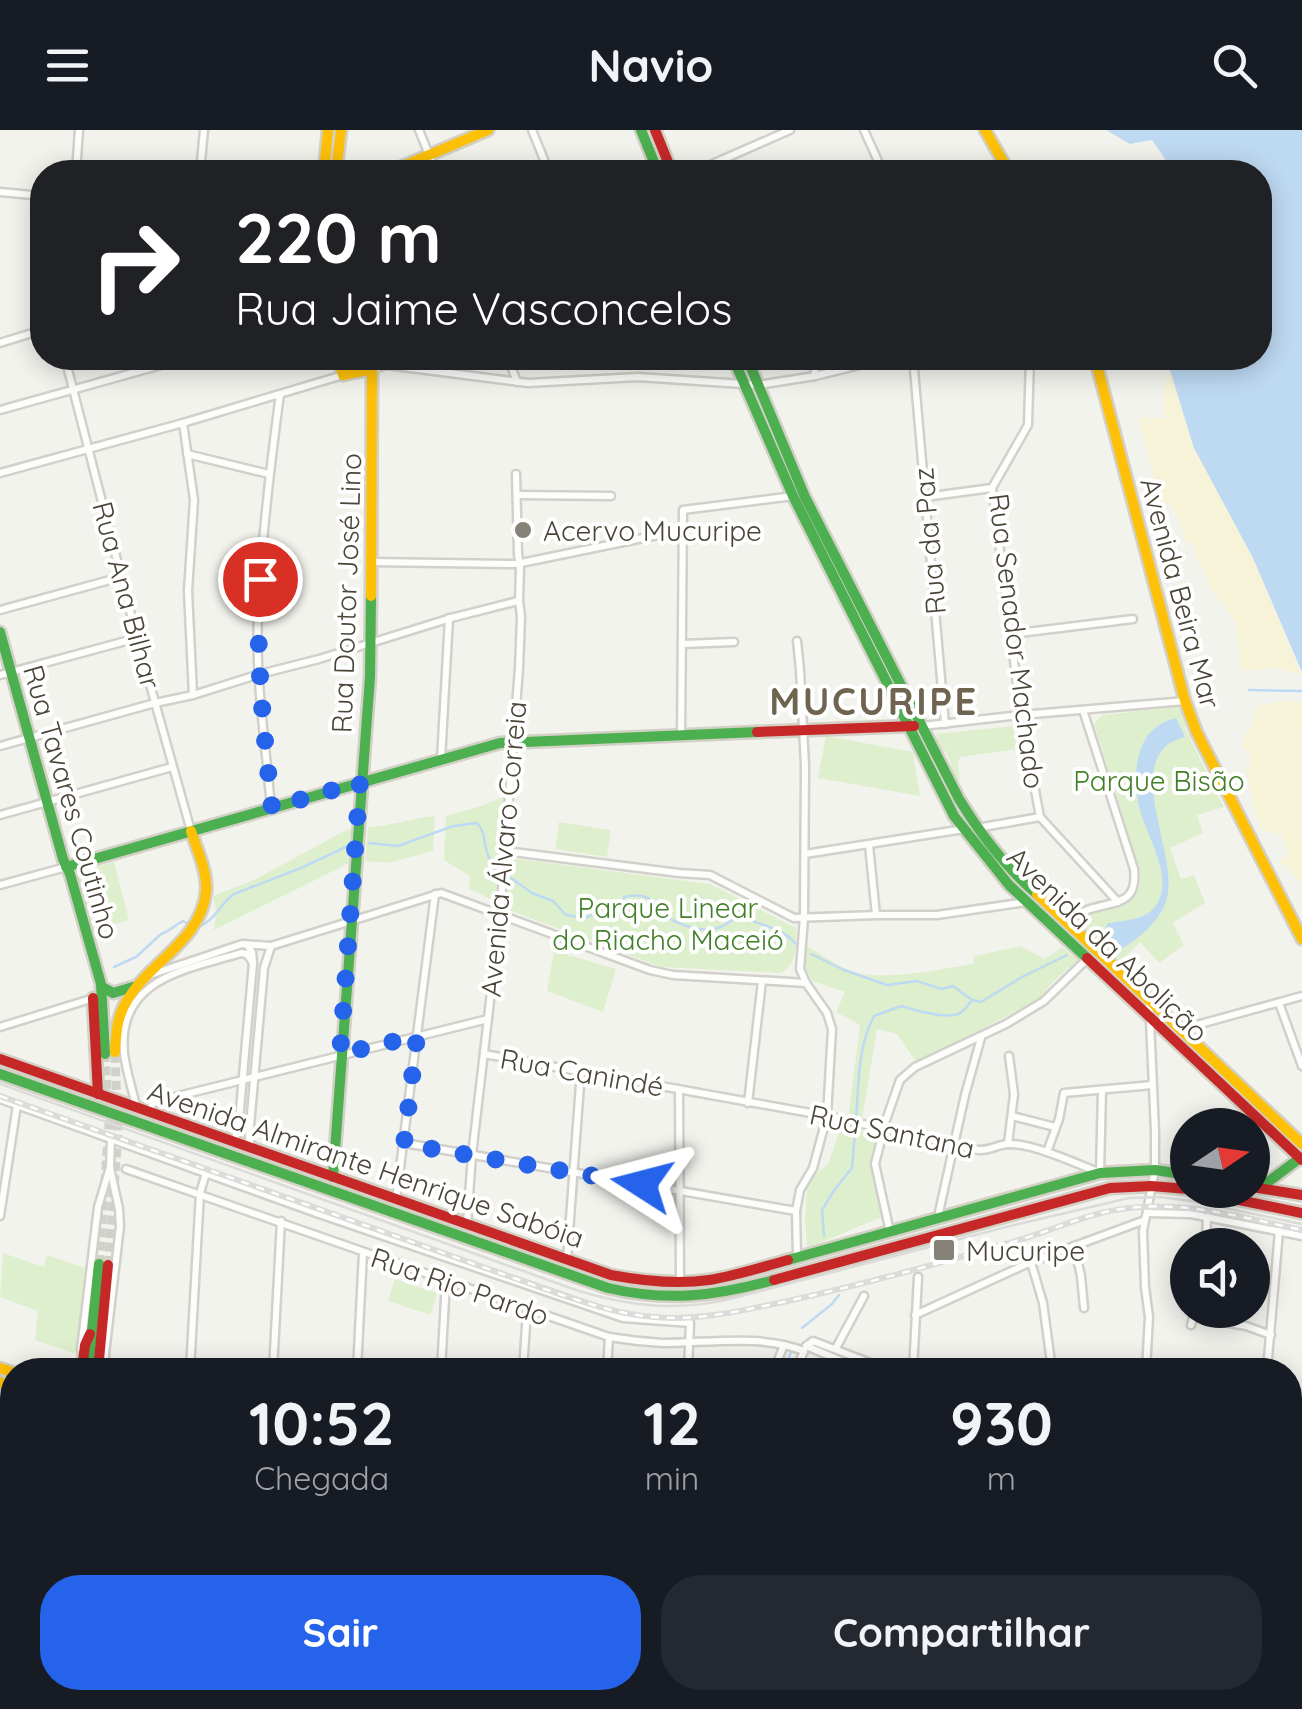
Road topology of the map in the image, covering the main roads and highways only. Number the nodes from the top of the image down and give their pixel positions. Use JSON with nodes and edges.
{"nodes":[{"id":1,"x":488,"y":130,"type":"edge"},
{"id":2,"x":641,"y":130,"type":"edge"},
{"id":3,"x":656,"y":130,"type":"edge"},
{"id":4,"x":985,"y":130,"type":"edge"},
{"id":5,"x":334,"y":134,"type":"edge"},
{"id":6,"x":327,"y":160,"type":"edge"},
{"id":7,"x":335,"y":160,"type":"edge"},
{"id":8,"x":417,"y":160,"type":"edge"},
{"id":9,"x":653,"y":160,"type":"edge"},
{"id":10,"x":667,"y":160,"type":"edge"},
{"id":11,"x":1002,"y":160,"type":"edge"},
{"id":12,"x":342,"y":370,"type":"edge"},
{"id":13,"x":367,"y":370,"type":"edge"},
{"id":14,"x":372,"y":370,"type":"edge"},
{"id":15,"x":738,"y":370,"type":"edge"},
{"id":16,"x":751,"y":370,"type":"edge"},
{"id":17,"x":1098,"y":370,"type":"edge"},
{"id":18,"x":799,"y":496,"type":"junction"},
{"id":19,"x":865,"y":625,"type":"junction"},
{"id":20,"x":0,"y":632,"type":"edge"},
{"id":21,"x":6,"y":674,"type":"edge"},
{"id":22,"x":909,"y":726,"type":"junction"},
{"id":23,"x":922,"y":726,"type":"junction"},
{"id":24,"x":360,"y":782,"type":"junction"},
{"id":25,"x":191,"y":832,"type":"junction"},
{"id":26,"x":998,"y":865,"type":"junction"},
{"id":27,"x":66,"y":867,"type":"junction"},
{"id":28,"x":1302,"y":940,"type":"edge"},
{"id":29,"x":101,"y":984,"type":"junction"},
{"id":30,"x":135,"y":986,"type":"junction"},
{"id":31,"x":93,"y":998,"type":"road end"},
{"id":32,"x":0,"y":1060,"type":"edge"},
{"id":33,"x":0,"y":1074,"type":"edge"},
{"id":34,"x":98,"y":1094,"type":"junction"},
{"id":35,"x":1302,"y":1144,"type":"edge"},
{"id":36,"x":1301,"y":1159,"type":"edge"},
{"id":37,"x":1170,"y":1172,"type":"edge"},
{"id":38,"x":333,"y":1176,"type":"junction"},
{"id":39,"x":1270,"y":1178,"type":"edge"},
{"id":40,"x":1170,"y":1188,"type":"edge"},
{"id":41,"x":1270,"y":1189,"type":"edge"},
{"id":42,"x":1302,"y":1195,"type":"edge"},
{"id":43,"x":1270,"y":1206,"type":"edge"},
{"id":44,"x":1302,"y":1213,"type":"edge"},
{"id":45,"x":764,"y":1266,"type":"junction"},
{"id":46,"x":768,"y":1282,"type":"junction"},
{"id":47,"x":84,"y":1358,"type":"edge"},
{"id":48,"x":102,"y":1358,"type":"edge"}],
"edges":[{"from":1,"to":8,"type":"main road"},
{"from":2,"to":9,"type":"main road"},
{"from":3,"to":10,"type":"main road"},
{"from":4,"to":11,"type":"main road"},
{"from":5,"to":6,"type":"main road"},
{"from":5,"to":7,"type":"main road"},
{"from":12,"to":13,"type":"main road","name":"Rua Doutor José Lino"},
{"from":14,"to":24,"type":"main road","name":"Rua Doutor José Lino"},
{"from":15,"to":18,"type":"main road","name":"Avenida da Abolição"},
{"from":16,"to":18,"type":"main road","name":"Avenida da Abolição"},
{"from":17,"to":28,"type":"main road","name":"Avenida Beira Mar"},
{"from":18,"to":19,"type":"main road","name":"Avenida da Abolição"},
{"from":19,"to":22,"type":"main road","name":"Avenida da Abolição"},
{"from":19,"to":23,"type":"main road","name":"Avenida da Abolição"},
{"from":20,"to":21,"type":"main road","name":"Rua Tavares Coutinho"},
{"from":21,"to":27,"type":"main road","name":"Rua Tavares Coutinho"},
{"from":22,"to":23,"type":"main road"},
{"from":22,"to":24,"type":"main road"},
{"from":22,"to":26,"type":"main road","name":"Avenida da Abolição"},
{"from":23,"to":26,"type":"main road","name":"Avenida da Abolição"},
{"from":24,"to":25,"type":"main road"},
{"from":24,"to":38,"type":"main road","name":"Rua Doutor José Lino"},
{"from":25,"to":27,"type":"main road"},
{"from":25,"to":30,"type":"main road"},
{"from":26,"to":35,"type":"main road","name":"Avenida da Abolição"},
{"from":26,"to":36,"type":"main road","name":"Avenida da Abolição"},
{"from":27,"to":29,"type":"main road","name":"Rua Tavares Coutinho"},
{"from":29,"to":30,"type":"main road"},
{"from":29,"to":30,"type":"main road","name":"Rua Tavares Coutinho"},
{"from":31,"to":34,"type":"main road"},
{"from":32,"to":34,"type":"main road","name":"Avenida Almirante Henrique Sabóia"},
{"from":33,"to":46,"type":"main road","name":"Avenida Almirante Henrique Sabóia"},
{"from":34,"to":38,"type":"main road","name":"Avenida Almirante Henrique Sabóia"},
{"from":36,"to":39,"type":"main road"},
{"from":37,"to":45,"type":"main road","name":"Avenida Almirante Henrique Sabóia"},
{"from":38,"to":45,"type":"main road","name":"Avenida Almirante Henrique Sabóia"},
{"from":40,"to":46,"type":"main road","name":"Avenida Almirante Henrique Sabóia"},
{"from":41,"to":42,"type":"main road"},
{"from":43,"to":44,"type":"main road","name":"Avenida Almirante Henrique Sabóia"},
{"from":45,"to":46,"type":"main road"},
{"from":47,"to":48,"type":"main road"}]}
